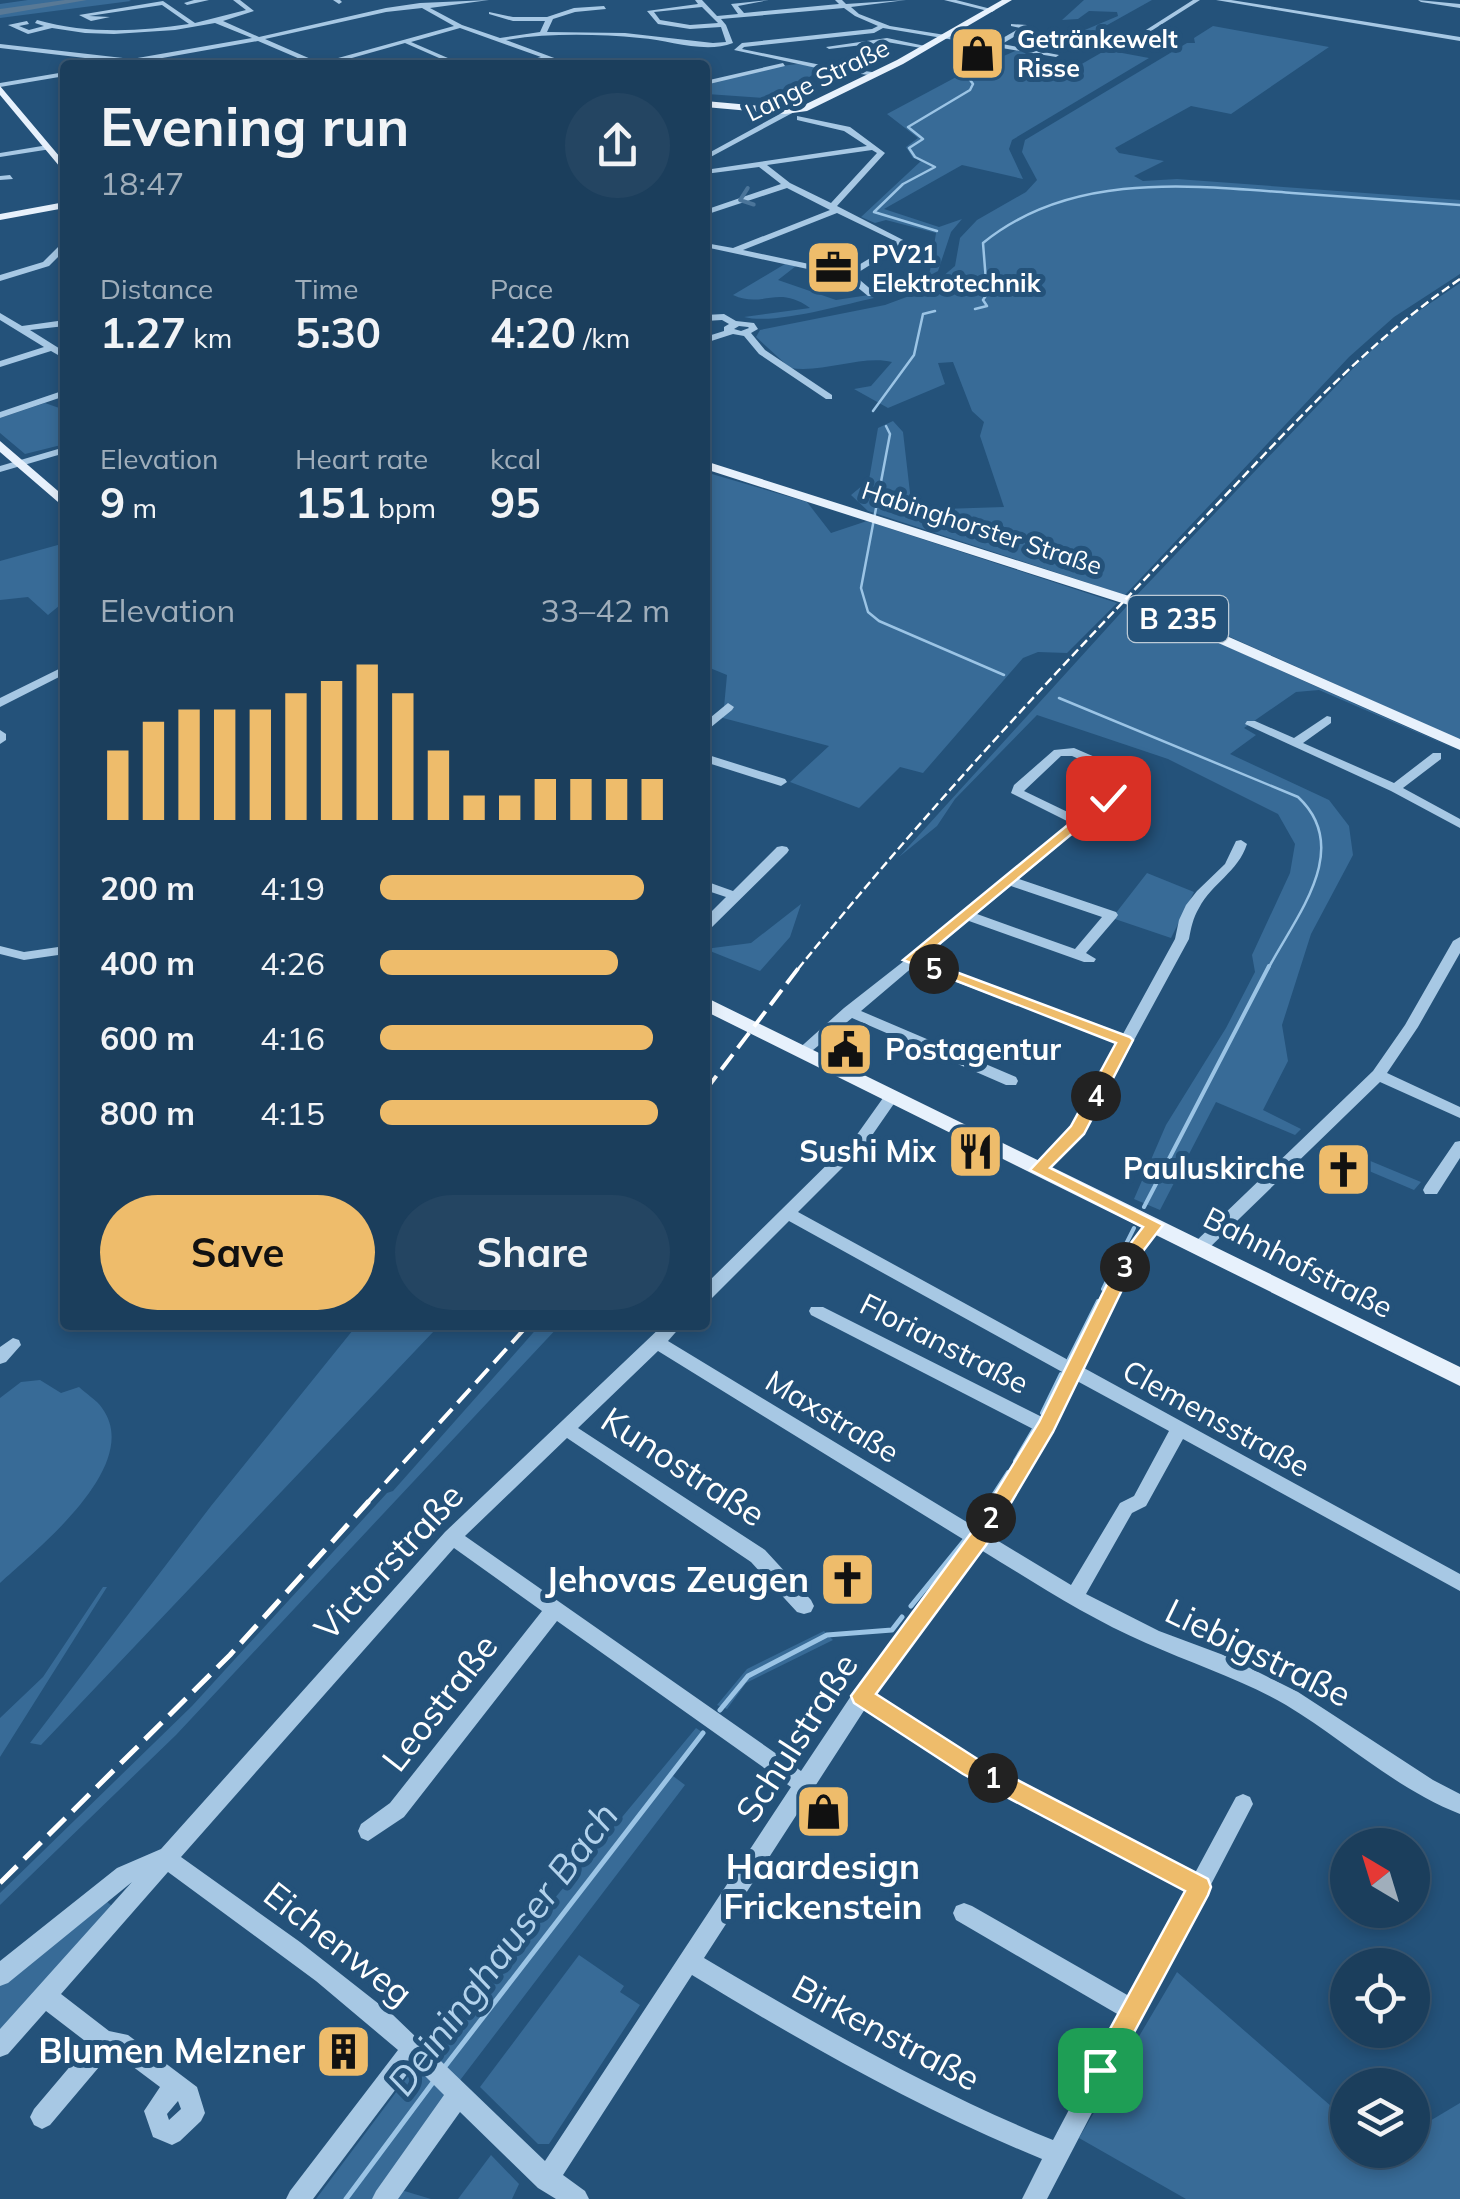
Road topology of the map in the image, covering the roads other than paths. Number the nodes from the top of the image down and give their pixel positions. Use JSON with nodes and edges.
{"nodes":[{"id":1,"x":236,"y":0,"type":"edge"},
{"id":2,"x":409,"y":0,"type":"edge"},
{"id":3,"x":486,"y":0,"type":"edge"},
{"id":4,"x":766,"y":0,"type":"edge"},
{"id":5,"x":807,"y":0,"type":"edge"},
{"id":6,"x":838,"y":0,"type":"edge"},
{"id":7,"x":902,"y":0,"type":"edge"},
{"id":8,"x":947,"y":0,"type":"edge"},
{"id":9,"x":1008,"y":0,"type":"edge"},
{"id":10,"x":1197,"y":0,"type":"edge"},
{"id":11,"x":1219,"y":0,"type":"edge"},
{"id":12,"x":1255,"y":0,"type":"edge"},
{"id":13,"x":1306,"y":0,"type":"edge"},
{"id":14,"x":1421,"y":0,"type":"edge"},
{"id":15,"x":210,"y":1,"type":"edge"},
{"id":16,"x":187,"y":3,"type":"dead end"},
{"id":17,"x":701,"y":3,"type":"edge"},
{"id":18,"x":419,"y":4,"type":"junction"},
{"id":19,"x":1246,"y":5,"type":"junction"},
{"id":20,"x":1460,"y":6,"type":"edge"},
{"id":21,"x":846,"y":8,"type":"junction"},
{"id":22,"x":992,"y":10,"type":"junction"},
{"id":23,"x":1287,"y":11,"type":"junction"},
{"id":24,"x":604,"y":12,"type":"edge"},
{"id":25,"x":491,"y":13,"type":"dead end"},
{"id":26,"x":538,"y":14,"type":"dead end"},
{"id":27,"x":816,"y":14,"type":"junction"},
{"id":28,"x":746,"y":16,"type":"junction"},
{"id":29,"x":552,"y":18,"type":"junction"},
{"id":30,"x":716,"y":18,"type":"junction"},
{"id":31,"x":214,"y":20,"type":"junction"},
{"id":32,"x":38,"y":22,"type":"dead end"},
{"id":33,"x":28,"y":23,"type":"dead end"},
{"id":34,"x":192,"y":23,"type":"junction"},
{"id":35,"x":11,"y":25,"type":"junction"},
{"id":36,"x":723,"y":25,"type":"junction"},
{"id":37,"x":760,"y":25,"type":"dead end"},
{"id":38,"x":1013,"y":25,"type":"dead end"},
{"id":39,"x":460,"y":26,"type":"junction"},
{"id":40,"x":882,"y":26,"type":"junction"},
{"id":41,"x":0,"y":27,"type":"edge"},
{"id":42,"x":50,"y":27,"type":"junction"},
{"id":43,"x":60,"y":30,"type":"junction"},
{"id":44,"x":1460,"y":30,"type":"edge"},
{"id":45,"x":123,"y":32,"type":"junction"},
{"id":46,"x":542,"y":35,"type":"junction"},
{"id":47,"x":605,"y":35,"type":"junction"},
{"id":48,"x":945,"y":37,"type":"junction"},
{"id":49,"x":1138,"y":37,"type":"dead end"},
{"id":50,"x":1437,"y":37,"type":"junction"},
{"id":51,"x":502,"y":39,"type":"junction"},
{"id":52,"x":1460,"y":39,"type":"edge"},
{"id":53,"x":256,"y":40,"type":"junction"},
{"id":54,"x":408,"y":43,"type":"junction"},
{"id":55,"x":997,"y":44,"type":"junction"},
{"id":56,"x":0,"y":46,"type":"edge"},
{"id":57,"x":829,"y":47,"type":"dead end"},
{"id":58,"x":927,"y":47,"type":"junction"},
{"id":59,"x":17,"y":49,"type":"junction"},
{"id":60,"x":1056,"y":55,"type":"dead end"},
{"id":61,"x":550,"y":57,"type":"junction"},
{"id":62,"x":122,"y":60,"type":"edge"},
{"id":63,"x":139,"y":60,"type":"edge"},
{"id":64,"x":307,"y":60,"type":"edge"},
{"id":65,"x":340,"y":60,"type":"edge"},
{"id":66,"x":449,"y":60,"type":"edge"},
{"id":67,"x":537,"y":60,"type":"edge"},
{"id":68,"x":558,"y":60,"type":"edge"},
{"id":69,"x":793,"y":62,"type":"junction"},
{"id":70,"x":877,"y":74,"type":"junction"},
{"id":71,"x":60,"y":75,"type":"edge"},
{"id":72,"x":710,"y":82,"type":"edge"},
{"id":73,"x":0,"y":87,"type":"edge"},
{"id":74,"x":710,"y":105,"type":"edge"},
{"id":75,"x":796,"y":115,"type":"junction"},
{"id":76,"x":48,"y":147,"type":"junction"},
{"id":77,"x":871,"y":148,"type":"junction"},
{"id":78,"x":0,"y":155,"type":"edge"},
{"id":79,"x":710,"y":156,"type":"edge"},
{"id":80,"x":60,"y":163,"type":"edge"},
{"id":81,"x":760,"y":164,"type":"junction"},
{"id":82,"x":710,"y":171,"type":"edge"},
{"id":83,"x":787,"y":185,"type":"junction"},
{"id":84,"x":710,"y":205,"type":"edge"},
{"id":85,"x":60,"y":206,"type":"edge"},
{"id":86,"x":718,"y":208,"type":"junction"},
{"id":87,"x":834,"y":209,"type":"junction"},
{"id":88,"x":710,"y":211,"type":"edge"},
{"id":89,"x":0,"y":217,"type":"edge"},
{"id":90,"x":710,"y":245,"type":"edge"},
{"id":91,"x":60,"y":250,"type":"edge"},
{"id":92,"x":734,"y":251,"type":"junction"},
{"id":93,"x":848,"y":275,"type":"junction"},
{"id":94,"x":0,"y":278,"type":"edge"},
{"id":95,"x":871,"y":294,"type":"dead end"},
{"id":96,"x":0,"y":316,"type":"edge"},
{"id":97,"x":710,"y":318,"type":"edge"},
{"id":98,"x":60,"y":324,"type":"edge"},
{"id":99,"x":732,"y":328,"type":"junction"},
{"id":100,"x":20,"y":329,"type":"junction"},
{"id":101,"x":710,"y":338,"type":"edge"},
{"id":102,"x":51,"y":348,"type":"junction"},
{"id":103,"x":60,"y":353,"type":"edge"},
{"id":104,"x":0,"y":364,"type":"edge"},
{"id":105,"x":60,"y":395,"type":"edge"},
{"id":106,"x":829,"y":397,"type":"dead end"},
{"id":107,"x":0,"y":415,"type":"edge"},
{"id":108,"x":0,"y":445,"type":"edge"},
{"id":109,"x":60,"y":453,"type":"edge"},
{"id":110,"x":24,"y":466,"type":"junction"},
{"id":111,"x":710,"y":467,"type":"edge"},
{"id":112,"x":0,"y":469,"type":"edge"},
{"id":113,"x":60,"y":499,"type":"edge"},
{"id":114,"x":60,"y":672,"type":"edge"},
{"id":115,"x":0,"y":703,"type":"edge"},
{"id":116,"x":1327,"y":720,"type":"dead end"},
{"id":117,"x":1251,"y":724,"type":"dead end"},
{"id":118,"x":1295,"y":743,"type":"junction"},
{"id":119,"x":1460,"y":745,"type":"edge"},
{"id":120,"x":1437,"y":756,"type":"dead end"},
{"id":121,"x":710,"y":760,"type":"edge"},
{"id":122,"x":781,"y":782,"type":"dead end"},
{"id":123,"x":1395,"y":788,"type":"junction"},
{"id":124,"x":1080,"y":822,"type":"junction"},
{"id":125,"x":1460,"y":824,"type":"edge"},
{"id":126,"x":1242,"y":844,"type":"dead end"},
{"id":127,"x":782,"y":850,"type":"dead end"},
{"id":128,"x":1008,"y":880,"type":"junction"},
{"id":129,"x":710,"y":888,"type":"edge"},
{"id":130,"x":735,"y":896,"type":"junction"},
{"id":131,"x":968,"y":915,"type":"junction"},
{"id":132,"x":710,"y":921,"type":"edge"},
{"id":133,"x":1460,"y":941,"type":"edge"},
{"id":134,"x":0,"y":950,"type":"edge"},
{"id":135,"x":60,"y":951,"type":"edge"},
{"id":136,"x":910,"y":960,"type":"junction"},
{"id":137,"x":1443,"y":970,"type":"junction"},
{"id":138,"x":1460,"y":975,"type":"edge"},
{"id":139,"x":710,"y":1006,"type":"edge"},
{"id":140,"x":850,"y":1010,"type":"junction"},
{"id":141,"x":1125,"y":1040,"type":"junction"},
{"id":142,"x":802,"y":1052,"type":"junction"},
{"id":143,"x":1378,"y":1076,"type":"junction"},
{"id":144,"x":1011,"y":1080,"type":"dead end"},
{"id":145,"x":894,"y":1096,"type":"junction"},
{"id":146,"x":1460,"y":1113,"type":"edge"},
{"id":147,"x":1460,"y":1146,"type":"edge"},
{"id":148,"x":1039,"y":1170,"type":"junction"},
{"id":149,"x":1431,"y":1190,"type":"dead end"},
{"id":150,"x":790,"y":1214,"type":"junction"},
{"id":151,"x":1154,"y":1225,"type":"junction"},
{"id":152,"x":1200,"y":1248,"type":"junction"},
{"id":153,"x":710,"y":1290,"type":"edge"},
{"id":154,"x":816,"y":1311,"type":"dead end"},
{"id":155,"x":669,"y":1330,"type":"edge"},
{"id":156,"x":656,"y":1342,"type":"junction"},
{"id":157,"x":1072,"y":1371,"type":"junction"},
{"id":158,"x":1460,"y":1377,"type":"edge"},
{"id":159,"x":1046,"y":1427,"type":"junction"},
{"id":160,"x":565,"y":1428,"type":"junction"},
{"id":161,"x":1179,"y":1430,"type":"junction"},
{"id":162,"x":452,"y":1537,"type":"junction"},
{"id":163,"x":978,"y":1539,"type":"junction"},
{"id":164,"x":1460,"y":1584,"type":"edge"},
{"id":165,"x":1074,"y":1597,"type":"junction"},
{"id":166,"x":804,"y":1606,"type":"dead end"},
{"id":167,"x":556,"y":1608,"type":"junction"},
{"id":168,"x":862,"y":1696,"type":"junction"},
{"id":169,"x":804,"y":1784,"type":"junction"},
{"id":170,"x":1243,"y":1804,"type":"dead end"},
{"id":171,"x":1460,"y":1804,"type":"edge"},
{"id":172,"x":368,"y":1831,"type":"dead end"},
{"id":173,"x":165,"y":1858,"type":"junction"},
{"id":174,"x":1200,"y":1887,"type":"junction"},
{"id":175,"x":964,"y":1913,"type":"dead end"},
{"id":176,"x":689,"y":1961,"type":"junction"},
{"id":177,"x":0,"y":1974,"type":"edge"},
{"id":178,"x":45,"y":1996,"type":"junction"},
{"id":179,"x":1133,"y":2011,"type":"junction"},
{"id":180,"x":104,"y":2042,"type":"junction"},
{"id":181,"x":0,"y":2046,"type":"edge"},
{"id":182,"x":413,"y":2048,"type":"junction"},
{"id":183,"x":176,"y":2085,"type":"dead end"},
{"id":184,"x":459,"y":2094,"type":"junction"},
{"id":185,"x":42,"y":2117,"type":"dead end"},
{"id":186,"x":1056,"y":2153,"type":"junction"},
{"id":187,"x":546,"y":2180,"type":"junction"},
{"id":188,"x":298,"y":2199,"type":"edge"},
{"id":189,"x":384,"y":2199,"type":"edge"},
{"id":190,"x":577,"y":2199,"type":"edge"},
{"id":191,"x":1034,"y":2199,"type":"edge"}],
"edges":[{"from":1,"to":31,"type":"street"},
{"from":2,"to":18,"type":"street"},
{"from":3,"to":18,"type":"street"},
{"from":4,"to":28,"type":"street"},
{"from":5,"to":27,"type":"street"},
{"from":6,"to":21,"type":"street"},
{"from":7,"to":21,"type":"street"},
{"from":8,"to":22,"type":"street"},
{"from":9,"to":22,"type":"main road","name":"Lange Straße"},
{"from":10,"to":49,"type":"street"},
{"from":11,"to":19,"type":"street"},
{"from":12,"to":19,"type":"street"},
{"from":13,"to":23,"type":"street"},
{"from":14,"to":20,"type":"street"},
{"from":15,"to":16,"type":"street"},
{"from":17,"to":30,"type":"street"},
{"from":17,"to":36,"type":"street"},
{"from":18,"to":39,"type":"street"},
{"from":18,"to":53,"type":"street"},
{"from":19,"to":23,"type":"street"},
{"from":21,"to":27,"type":"street"},
{"from":21,"to":40,"type":"street"},
{"from":22,"to":48,"type":"main road","name":"Lange Straße"},
{"from":23,"to":50,"type":"street"},
{"from":24,"to":29,"type":"street"},
{"from":24,"to":47,"type":"street"},
{"from":25,"to":29,"type":"street"},
{"from":26,"to":29,"type":"street"},
{"from":27,"to":28,"type":"street"},
{"from":28,"to":30,"type":"street"},
{"from":28,"to":37,"type":"street"},
{"from":29,"to":46,"type":"street"},
{"from":30,"to":36,"type":"street"},
{"from":31,"to":34,"type":"street"},
{"from":31,"to":53,"type":"street"},
{"from":32,"to":42,"type":"street"},
{"from":33,"to":35,"type":"street"},
{"from":34,"to":45,"type":"street"},
{"from":34,"to":45,"type":"street"},
{"from":35,"to":41,"type":"street"},
{"from":35,"to":42,"type":"street"},
{"from":36,"to":47,"type":"street"},
{"from":38,"to":55,"type":"street"},
{"from":39,"to":51,"type":"street"},
{"from":39,"to":54,"type":"street"},
{"from":40,"to":48,"type":"street"},
{"from":40,"to":69,"type":"street"},
{"from":42,"to":43,"type":"street"},
{"from":43,"to":45,"type":"street"},
{"from":43,"to":59,"type":"street"},
{"from":44,"to":50,"type":"street"},
{"from":46,"to":47,"type":"street"},
{"from":46,"to":51,"type":"street"},
{"from":48,"to":55,"type":"street"},
{"from":48,"to":58,"type":"main road","name":"Lange Straße"},
{"from":50,"to":52,"type":"street"},
{"from":51,"to":61,"type":"street"},
{"from":53,"to":63,"type":"street"},
{"from":53,"to":64,"type":"street"},
{"from":54,"to":65,"type":"street"},
{"from":54,"to":66,"type":"street"},
{"from":55,"to":60,"type":"street"},
{"from":56,"to":59,"type":"street"},
{"from":57,"to":58,"type":"street"},
{"from":58,"to":70,"type":"main road","name":"Lange Straße"},
{"from":59,"to":62,"type":"street"},
{"from":61,"to":67,"type":"street"},
{"from":61,"to":68,"type":"street"},
{"from":69,"to":70,"type":"street"},
{"from":69,"to":72,"type":"street"},
{"from":70,"to":75,"type":"main road","name":"Lange Straße"},
{"from":71,"to":73,"type":"street"},
{"from":73,"to":76,"type":"main road"},
{"from":74,"to":75,"type":"main road"},
{"from":75,"to":77,"type":"street"},
{"from":75,"to":79,"type":"street","name":"Lange Straße"},
{"from":76,"to":78,"type":"street"},
{"from":76,"to":80,"type":"main road"},
{"from":77,"to":81,"type":"street"},
{"from":77,"to":87,"type":"street"},
{"from":81,"to":82,"type":"street"},
{"from":81,"to":83,"type":"street"},
{"from":83,"to":86,"type":"street","one_way":true},
{"from":83,"to":87,"type":"street"},
{"from":84,"to":86,"type":"street"},
{"from":85,"to":89,"type":"main road"},
{"from":86,"to":88,"type":"street"},
{"from":87,"to":92,"type":"street"},
{"from":87,"to":93,"type":"street"},
{"from":90,"to":92,"type":"street"},
{"from":91,"to":94,"type":"street"},
{"from":92,"to":93,"type":"street"},
{"from":93,"to":95,"type":"street"},
{"from":96,"to":100,"type":"street"},
{"from":97,"to":99,"type":"street"},
{"from":98,"to":100,"type":"street"},
{"from":99,"to":101,"type":"street"},
{"from":99,"to":106,"type":"street"},
{"from":100,"to":102,"type":"street"},
{"from":102,"to":103,"type":"street"},
{"from":102,"to":104,"type":"street"},
{"from":105,"to":107,"type":"street"},
{"from":108,"to":110,"type":"main road"},
{"from":109,"to":110,"type":"street"},
{"from":110,"to":112,"type":"street"},
{"from":110,"to":113,"type":"main road"},
{"from":111,"to":119,"type":"main road","name":"Habinghorster Straße","number":"B 235"},
{"from":114,"to":115,"type":"street"},
{"from":116,"to":118,"type":"street"},
{"from":117,"to":118,"type":"street"},
{"from":118,"to":123,"type":"street"},
{"from":120,"to":123,"type":"street"},
{"from":121,"to":122,"type":"street"},
{"from":123,"to":125,"type":"street"},
{"from":124,"to":124,"type":"street"},
{"from":124,"to":128,"type":"street"},
{"from":126,"to":141,"type":"street"},
{"from":127,"to":130,"type":"street"},
{"from":128,"to":131,"type":"street"},
{"from":128,"to":131,"type":"street"},
{"from":129,"to":130,"type":"street"},
{"from":130,"to":132,"type":"street"},
{"from":131,"to":136,"type":"street"},
{"from":133,"to":137,"type":"street"},
{"from":134,"to":135,"type":"street"},
{"from":136,"to":140,"type":"street"},
{"from":136,"to":141,"type":"street"},
{"from":137,"to":138,"type":"street"},
{"from":137,"to":143,"type":"street"},
{"from":139,"to":142,"type":"main road","name":"Bahnhofstraße"},
{"from":140,"to":142,"type":"street"},
{"from":140,"to":144,"type":"street"},
{"from":141,"to":148,"type":"street"},
{"from":142,"to":145,"type":"main road","name":"Bahnhofstraße"},
{"from":143,"to":146,"type":"street"},
{"from":143,"to":152,"type":"street"},
{"from":145,"to":148,"type":"main road","name":"Bahnhofstraße"},
{"from":145,"to":150,"type":"street"},
{"from":147,"to":149,"type":"street"},
{"from":148,"to":151,"type":"main road","name":"Bahnhofstraße"},
{"from":150,"to":153,"type":"street"},
{"from":150,"to":157,"type":"street","name":"Clemensstraße"},
{"from":151,"to":152,"type":"main road","name":"Bahnhofstraße"},
{"from":151,"to":157,"type":"street","name":"Schulstraße"},
{"from":152,"to":158,"type":"main road","name":"Bahnhofstraße"},
{"from":154,"to":159,"type":"street","name":"Florianstraße"},
{"from":155,"to":156,"type":"street","name":"Victorstraße"},
{"from":156,"to":160,"type":"street","name":"Victorstraße"},
{"from":156,"to":163,"type":"street","name":"Maxstraße"},
{"from":157,"to":159,"type":"street","name":"Schulstraße"},
{"from":157,"to":161,"type":"street","name":"Clemensstraße"},
{"from":159,"to":163,"type":"street","name":"Schulstraße"},
{"from":160,"to":162,"type":"street","name":"Victorstraße"},
{"from":160,"to":166,"type":"street","name":"Kunostraße"},
{"from":161,"to":164,"type":"street","name":"Clemensstraße"},
{"from":161,"to":165,"type":"street"},
{"from":162,"to":167,"type":"street"},
{"from":162,"to":173,"type":"street","name":"Victorstraße"},
{"from":163,"to":165,"type":"street","name":"Liebigstraße"},
{"from":163,"to":168,"type":"street","name":"Schulstraße"},
{"from":165,"to":171,"type":"street","name":"Liebigstraße"},
{"from":167,"to":169,"type":"street"},
{"from":167,"to":172,"type":"street","name":"Leostraße"},
{"from":168,"to":169,"type":"street","name":"Schulstraße"},
{"from":168,"to":174,"type":"street"},
{"from":169,"to":176,"type":"street","name":"Schulstraße"},
{"from":170,"to":174,"type":"street"},
{"from":173,"to":177,"type":"street","name":"Victorstraße"},
{"from":173,"to":178,"type":"street","name":"Victorstraße"},
{"from":173,"to":182,"type":"street","name":"Eichenweg"},
{"from":174,"to":179,"type":"street"},
{"from":175,"to":179,"type":"street"},
{"from":176,"to":186,"type":"street","name":"Birkenstraße"},
{"from":176,"to":187,"type":"street","name":"Schulstraße"},
{"from":178,"to":180,"type":"street"},
{"from":178,"to":181,"type":"street","name":"Victorstraße"},
{"from":179,"to":186,"type":"street"},
{"from":180,"to":183,"type":"street"},
{"from":180,"to":185,"type":"street"},
{"from":182,"to":184,"type":"street","name":"Eichenweg"},
{"from":182,"to":188,"type":"street"},
{"from":184,"to":187,"type":"street","name":"Eichenweg"},
{"from":184,"to":189,"type":"street"},
{"from":186,"to":191,"type":"street"},
{"from":187,"to":190,"type":"street","name":"Eichenweg"}]}
